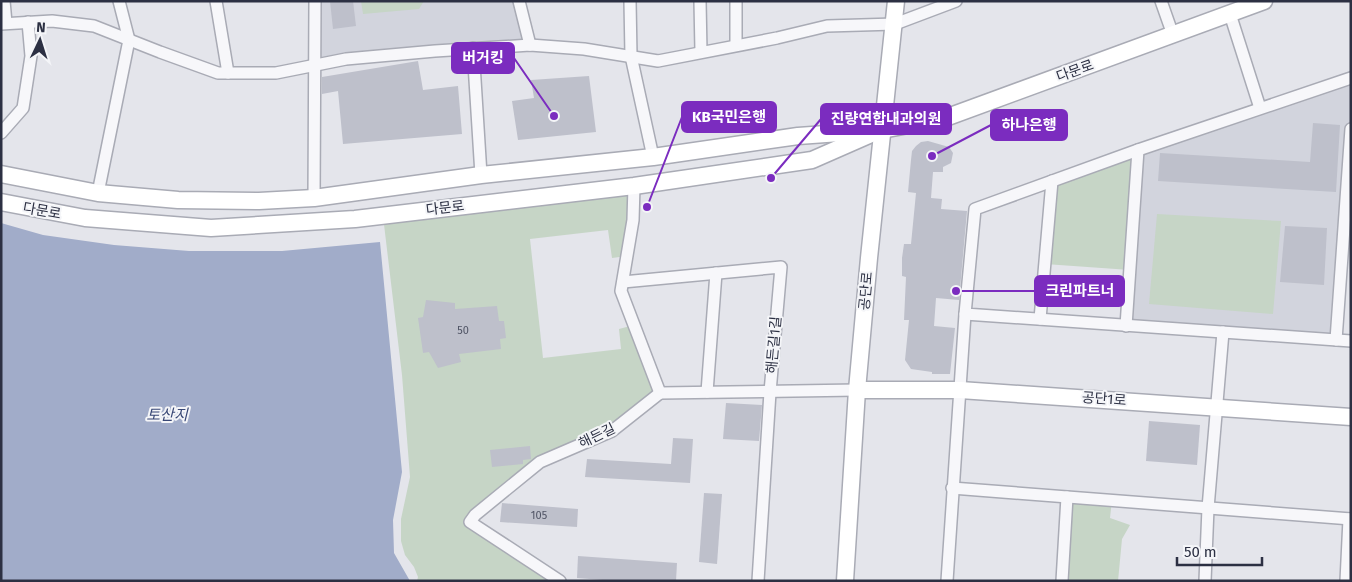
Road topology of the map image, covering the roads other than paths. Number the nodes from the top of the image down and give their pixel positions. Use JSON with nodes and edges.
{"nodes":[{"id":1,"x":4,"y":1,"type":"edge"},
{"id":2,"x":119,"y":1,"type":"edge"},
{"id":3,"x":216,"y":1,"type":"edge"},
{"id":4,"x":315,"y":1,"type":"edge"},
{"id":5,"x":520,"y":1,"type":"edge"},
{"id":6,"x":630,"y":1,"type":"edge"},
{"id":7,"x":700,"y":1,"type":"edge"},
{"id":8,"x":736,"y":1,"type":"edge"},
{"id":9,"x":896,"y":1,"type":"edge"},
{"id":10,"x":956,"y":1,"type":"edge"},
{"id":11,"x":1160,"y":1,"type":"edge"},
{"id":12,"x":1264,"y":1,"type":"edge"},
{"id":13,"x":1230,"y":14,"type":"junction"},
{"id":14,"x":28,"y":22,"type":"junction"},
{"id":15,"x":4,"y":24,"type":"edge"},
{"id":16,"x":895,"y":24,"type":"junction"},
{"id":17,"x":1173,"y":35,"type":"junction"},
{"id":18,"x":129,"y":40,"type":"junction"},
{"id":19,"x":530,"y":45,"type":"junction"},
{"id":20,"x":736,"y":45,"type":"junction"},
{"id":21,"x":473,"y":48,"type":"junction"},
{"id":22,"x":701,"y":52,"type":"junction"},
{"id":23,"x":631,"y":56,"type":"junction"},
{"id":24,"x":314,"y":66,"type":"junction"},
{"id":25,"x":228,"y":73,"type":"junction"},
{"id":26,"x":1351,"y":78,"type":"edge"},
{"id":27,"x":1260,"y":108,"type":"junction"},
{"id":28,"x":1351,"y":129,"type":"edge"},
{"id":29,"x":882,"y":130,"type":"junction"},
{"id":30,"x":1,"y":133,"type":"edge"},
{"id":31,"x":1138,"y":150,"type":"junction"},
{"id":32,"x":653,"y":157,"type":"junction"},
{"id":33,"x":1,"y":174,"type":"edge"},
{"id":34,"x":481,"y":175,"type":"junction"},
{"id":35,"x":1052,"y":181,"type":"junction"},
{"id":36,"x":634,"y":186,"type":"junction"},
{"id":37,"x":98,"y":193,"type":"junction"},
{"id":38,"x":314,"y":198,"type":"junction"},
{"id":39,"x":1,"y":202,"type":"edge"},
{"id":40,"x":716,"y":273,"type":"junction"},
{"id":41,"x":623,"y":282,"type":"junction"},
{"id":42,"x":965,"y":314,"type":"junction"},
{"id":43,"x":1040,"y":320,"type":"junction"},
{"id":44,"x":1126,"y":326,"type":"junction"},
{"id":45,"x":1223,"y":332,"type":"junction"},
{"id":46,"x":1336,"y":340,"type":"junction"},
{"id":47,"x":1351,"y":341,"type":"edge"},
{"id":48,"x":857,"y":390,"type":"junction"},
{"id":49,"x":960,"y":390,"type":"junction"},
{"id":50,"x":706,"y":392,"type":"junction"},
{"id":51,"x":770,"y":392,"type":"junction"},
{"id":52,"x":660,"y":393,"type":"junction"},
{"id":53,"x":1217,"y":407,"type":"junction"},
{"id":54,"x":1351,"y":417,"type":"edge"},
{"id":55,"x":952,"y":488,"type":"junction"},
{"id":56,"x":1067,"y":497,"type":"junction"},
{"id":57,"x":1208,"y":508,"type":"junction"},
{"id":58,"x":1350,"y":519,"type":"edge"},
{"id":59,"x":560,"y":581,"type":"edge"},
{"id":60,"x":758,"y":581,"type":"edge"},
{"id":61,"x":846,"y":581,"type":"edge"},
{"id":62,"x":947,"y":581,"type":"edge"},
{"id":63,"x":1062,"y":581,"type":"edge"},
{"id":64,"x":1205,"y":581,"type":"edge"},
{"id":65,"x":1346,"y":581,"type":"edge"}],
"edges":[{"from":1,"to":15,"type":"street"},
{"from":2,"to":18,"type":"street"},
{"from":3,"to":25,"type":"street"},
{"from":4,"to":24,"type":"street"},
{"from":5,"to":19,"type":"street"},
{"from":6,"to":23,"type":"street"},
{"from":7,"to":22,"type":"street"},
{"from":8,"to":20,"type":"street"},
{"from":9,"to":16,"type":"main road","name":"공단로"},
{"from":10,"to":16,"type":"street"},
{"from":11,"to":17,"type":"street"},
{"from":12,"to":13,"type":"main road","name":"다문로"},
{"from":13,"to":17,"type":"main road","name":"다문로"},
{"from":13,"to":27,"type":"street"},
{"from":14,"to":15,"type":"street"},
{"from":14,"to":18,"type":"street"},
{"from":14,"to":30,"type":"street"},
{"from":16,"to":20,"type":"street"},
{"from":16,"to":29,"type":"main road","name":"공단로"},
{"from":17,"to":29,"type":"main road","name":"다문로"},
{"from":18,"to":25,"type":"street"},
{"from":18,"to":37,"type":"street"},
{"from":19,"to":21,"type":"street"},
{"from":19,"to":23,"type":"street"},
{"from":20,"to":22,"type":"street"},
{"from":21,"to":24,"type":"street"},
{"from":21,"to":34,"type":"street"},
{"from":22,"to":23,"type":"street"},
{"from":23,"to":32,"type":"street"},
{"from":24,"to":25,"type":"street"},
{"from":24,"to":38,"type":"street"},
{"from":26,"to":27,"type":"street"},
{"from":27,"to":31,"type":"street"},
{"from":28,"to":46,"type":"street"},
{"from":29,"to":32,"type":"main road","name":"다문로"},
{"from":29,"to":36,"type":"main road","name":"다문로"},
{"from":29,"to":48,"type":"main road","name":"공단로"},
{"from":31,"to":35,"type":"street"},
{"from":31,"to":44,"type":"street"},
{"from":32,"to":34,"type":"main road","name":"다문로"},
{"from":33,"to":37,"type":"main road","name":"다문로"},
{"from":34,"to":38,"type":"main road","name":"다문로"},
{"from":35,"to":42,"type":"street"},
{"from":35,"to":43,"type":"street"},
{"from":36,"to":39,"type":"main road","name":"다문로"},
{"from":36,"to":41,"type":"street"},
{"from":37,"to":38,"type":"main road","name":"다문로"},
{"from":40,"to":41,"type":"street","name":"해든길1길"},
{"from":40,"to":50,"type":"street"},
{"from":40,"to":51,"type":"street","name":"해든길1길"},
{"from":41,"to":52,"type":"street"},
{"from":42,"to":43,"type":"street"},
{"from":42,"to":49,"type":"street"},
{"from":43,"to":44,"type":"street"},
{"from":44,"to":45,"type":"street"},
{"from":45,"to":46,"type":"street"},
{"from":45,"to":53,"type":"street"},
{"from":46,"to":47,"type":"street"},
{"from":48,"to":49,"type":"main road","name":"공단1로"},
{"from":48,"to":51,"type":"street"},
{"from":48,"to":61,"type":"main road","name":"공단로"},
{"from":49,"to":53,"type":"main road","name":"공단1로"},
{"from":49,"to":55,"type":"street"},
{"from":50,"to":51,"type":"street"},
{"from":50,"to":52,"type":"street"},
{"from":51,"to":60,"type":"street","name":"해든길1길"},
{"from":52,"to":59,"type":"street","name":"해든길"},
{"from":53,"to":54,"type":"main road","name":"공단1로"},
{"from":53,"to":57,"type":"street"},
{"from":55,"to":56,"type":"street"},
{"from":55,"to":62,"type":"street"},
{"from":56,"to":57,"type":"street"},
{"from":56,"to":63,"type":"street"},
{"from":57,"to":58,"type":"street"},
{"from":57,"to":64,"type":"street"},
{"from":58,"to":65,"type":"street"}]}
